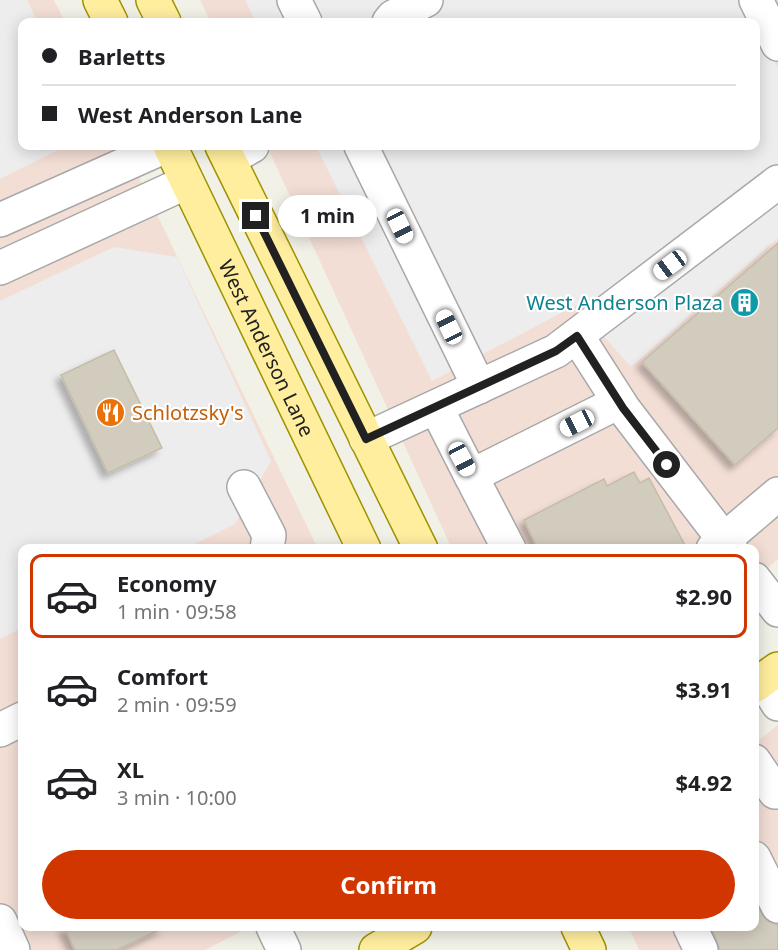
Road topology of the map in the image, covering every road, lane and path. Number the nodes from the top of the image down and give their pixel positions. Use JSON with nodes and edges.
{"nodes":[{"id":1,"x":100,"y":0,"type":"edge"},
{"id":2,"x":294,"y":0,"type":"edge"},
{"id":3,"x":426,"y":0,"type":"edge"},
{"id":4,"x":756,"y":0,"type":"edge"},
{"id":5,"x":109,"y":18,"type":"edge"},
{"id":6,"x":303,"y":18,"type":"edge"},
{"id":7,"x":390,"y":18,"type":"edge"},
{"id":8,"x":778,"y":44,"type":"edge"},
{"id":9,"x":159,"y":150,"type":"edge"},
{"id":10,"x":170,"y":150,"type":"edge"},
{"id":11,"x":234,"y":150,"type":"edge"},
{"id":12,"x":363,"y":150,"type":"edge"},
{"id":13,"x":187,"y":182,"type":"junction"},
{"id":14,"x":778,"y":183,"type":"edge"},
{"id":15,"x":0,"y":220,"type":"edge"},
{"id":16,"x":0,"y":268,"type":"edge"},
{"id":17,"x":577,"y":336,"type":"junction"},
{"id":18,"x":479,"y":387,"type":"junction"},
{"id":19,"x":619,"y":402,"type":"junction"},
{"id":20,"x":436,"y":407,"type":"junction"},
{"id":21,"x":366,"y":439,"type":"junction"},
{"id":22,"x":471,"y":476,"type":"junction"},
{"id":23,"x":244,"y":487,"type":"dead end"},
{"id":24,"x":778,"y":494,"type":"edge"},
{"id":25,"x":268,"y":544,"type":"edge"},
{"id":26,"x":362,"y":544,"type":"edge"},
{"id":27,"x":418,"y":544,"type":"edge"},
{"id":28,"x":506,"y":544,"type":"edge"},
{"id":29,"x":722,"y":544,"type":"edge"},
{"id":30,"x":725,"y":544,"type":"edge"},
{"id":31,"x":759,"y":585,"type":"edge"},
{"id":32,"x":778,"y":610,"type":"edge"},
{"id":33,"x":18,"y":721,"type":"edge"},
{"id":34,"x":0,"y":730,"type":"edge"},
{"id":35,"x":759,"y":773,"type":"edge"},
{"id":36,"x":769,"y":797,"type":"edge"},
{"id":37,"x":759,"y":868,"type":"edge"},
{"id":38,"x":778,"y":906,"type":"edge"},
{"id":39,"x":0,"y":921,"type":"edge"},
{"id":40,"x":275,"y":931,"type":"edge"},
{"id":41,"x":408,"y":931,"type":"edge"},
{"id":42,"x":580,"y":931,"type":"edge"},
{"id":43,"x":692,"y":931,"type":"edge"},
{"id":44,"x":13,"y":950,"type":"edge"},
{"id":45,"x":284,"y":950,"type":"edge"},
{"id":46,"x":376,"y":950,"type":"edge"},
{"id":47,"x":589,"y":950,"type":"edge"},
{"id":48,"x":701,"y":950,"type":"edge"}],
"edges":[{"from":1,"to":5,"type":"main road"},
{"from":2,"to":6,"type":"lane"},
{"from":3,"to":7,"type":"lane"},
{"from":4,"to":8,"type":"lane"},
{"from":9,"to":15,"type":"lane"},
{"from":10,"to":13,"type":"main road","name":"West Anderson Lane"},
{"from":11,"to":13,"type":"main road"},
{"from":11,"to":21,"type":"main road"},
{"from":12,"to":18,"type":"lane"},
{"from":13,"to":16,"type":"lane"},
{"from":13,"to":26,"type":"main road","name":"West Anderson Lane"},
{"from":14,"to":17,"type":"lane"},
{"from":17,"to":18,"type":"lane"},
{"from":17,"to":19,"type":"lane"},
{"from":18,"to":20,"type":"lane"},
{"from":19,"to":22,"type":"lane"},
{"from":19,"to":29,"type":"lane"},
{"from":20,"to":21,"type":"lane"},
{"from":20,"to":22,"type":"lane"},
{"from":21,"to":27,"type":"main road"},
{"from":22,"to":28,"type":"lane"},
{"from":23,"to":25,"type":"lane"},
{"from":24,"to":30,"type":"lane"},
{"from":31,"to":32,"type":"lane"},
{"from":33,"to":34,"type":"lane"},
{"from":35,"to":36,"type":"lane"},
{"from":37,"to":38,"type":"lane"},
{"from":39,"to":44,"type":"lane"},
{"from":40,"to":45,"type":"lane"},
{"from":41,"to":46,"type":"main road"},
{"from":42,"to":47,"type":"main road"},
{"from":43,"to":48,"type":"lane"}]}
